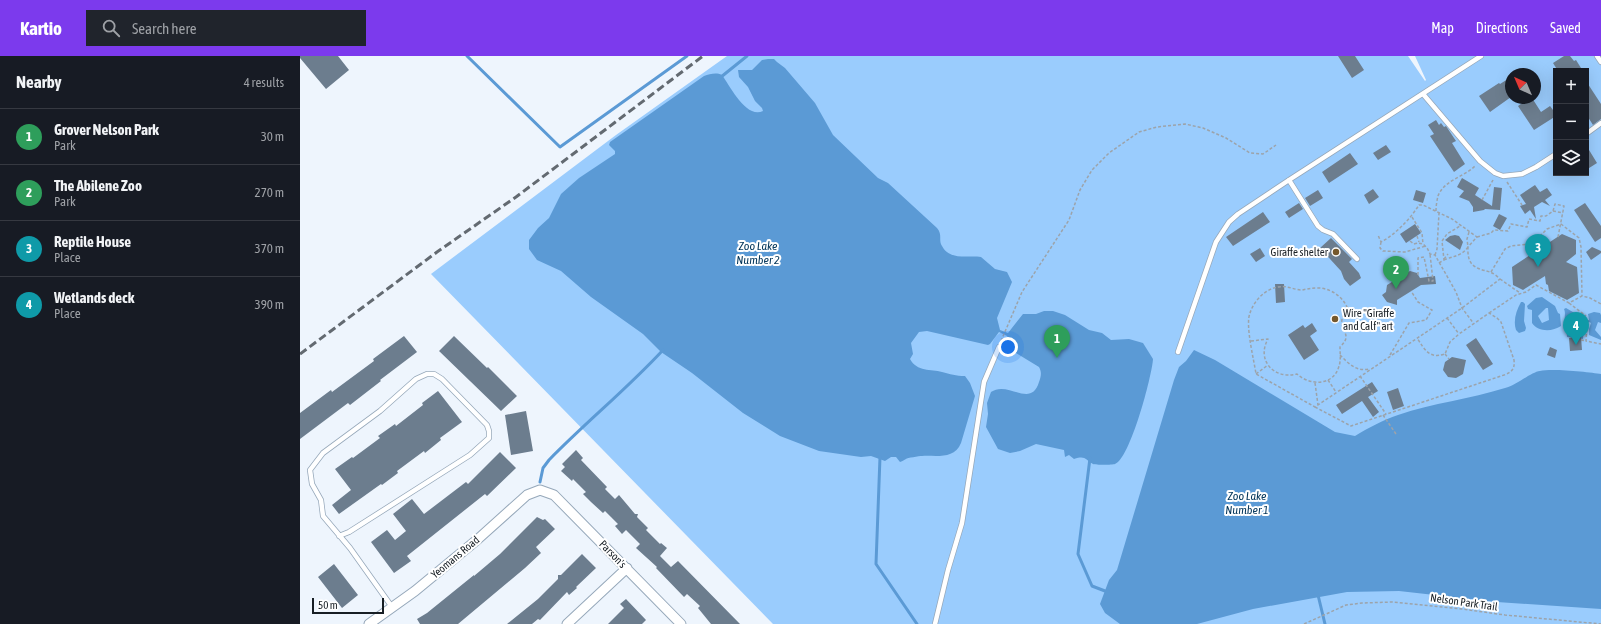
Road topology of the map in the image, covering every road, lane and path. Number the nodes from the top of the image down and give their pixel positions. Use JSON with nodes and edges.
{"nodes":[{"id":1,"x":1481,"y":56,"type":"edge"},
{"id":2,"x":1597,"y":56,"type":"edge"},
{"id":3,"x":1601,"y":62,"type":"edge"},
{"id":4,"x":1423,"y":94,"type":"junction"},
{"id":5,"x":1601,"y":123,"type":"edge"},
{"id":6,"x":1589,"y":131,"type":"edge"},
{"id":7,"x":1276,"y":145,"type":"dead end"},
{"id":8,"x":1553,"y":156,"type":"edge"},
{"id":9,"x":1480,"y":161,"type":"junction"},
{"id":10,"x":1495,"y":173,"type":"junction"},
{"id":11,"x":1503,"y":176,"type":"junction"},
{"id":12,"x":1289,"y":180,"type":"junction"},
{"id":13,"x":1482,"y":200,"type":"dead end"},
{"id":14,"x":1522,"y":205,"type":"dead end"},
{"id":15,"x":1436,"y":211,"type":"junction"},
{"id":16,"x":1553,"y":211,"type":"junction"},
{"id":17,"x":1439,"y":212,"type":"junction"},
{"id":18,"x":1563,"y":214,"type":"junction"},
{"id":19,"x":1412,"y":217,"type":"junction"},
{"id":20,"x":1561,"y":224,"type":"junction"},
{"id":21,"x":1460,"y":226,"type":"junction"},
{"id":22,"x":1469,"y":231,"type":"junction"},
{"id":23,"x":1378,"y":235,"type":"dead end"},
{"id":24,"x":1417,"y":236,"type":"dead end"},
{"id":25,"x":1477,"y":237,"type":"junction"},
{"id":26,"x":1558,"y":237,"type":"dead end"},
{"id":27,"x":1410,"y":241,"type":"dead end"},
{"id":28,"x":1381,"y":242,"type":"junction"},
{"id":29,"x":1419,"y":242,"type":"junction"},
{"id":30,"x":1423,"y":244,"type":"junction"},
{"id":31,"x":1426,"y":246,"type":"junction"},
{"id":32,"x":1468,"y":247,"type":"junction"},
{"id":33,"x":1430,"y":254,"type":"junction"},
{"id":34,"x":1448,"y":254,"type":"dead end"},
{"id":35,"x":1435,"y":255,"type":"junction"},
{"id":36,"x":1357,"y":259,"type":"dead end"},
{"id":37,"x":1444,"y":260,"type":"junction"},
{"id":38,"x":1439,"y":263,"type":"junction"},
{"id":39,"x":1491,"y":272,"type":"junction"},
{"id":40,"x":1418,"y":275,"type":"dead end"},
{"id":41,"x":1500,"y":279,"type":"junction"},
{"id":42,"x":1411,"y":291,"type":"dead end"},
{"id":43,"x":1520,"y":293,"type":"junction"},
{"id":44,"x":1582,"y":296,"type":"junction"},
{"id":45,"x":1569,"y":303,"type":"junction"},
{"id":46,"x":1601,"y":304,"type":"edge"},
{"id":47,"x":1462,"y":308,"type":"junction"},
{"id":48,"x":1489,"y":313,"type":"junction"},
{"id":49,"x":1586,"y":316,"type":"dead end"},
{"id":50,"x":1447,"y":318,"type":"junction"},
{"id":51,"x":1474,"y":324,"type":"junction"},
{"id":52,"x":1587,"y":324,"type":"dead end"},
{"id":53,"x":1458,"y":334,"type":"junction"},
{"id":54,"x":1417,"y":338,"type":"junction"},
{"id":55,"x":1581,"y":340,"type":"dead end"},
{"id":56,"x":1586,"y":340,"type":"junction"},
{"id":57,"x":1001,"y":341,"type":"dead end"},
{"id":58,"x":1251,"y":341,"type":"junction"},
{"id":59,"x":1601,"y":344,"type":"edge"},
{"id":60,"x":999,"y":347,"type":"dead end"},
{"id":61,"x":1178,"y":352,"type":"dead end"},
{"id":62,"x":1340,"y":354,"type":"junction"},
{"id":63,"x":1445,"y":354,"type":"junction"},
{"id":64,"x":1390,"y":355,"type":"junction"},
{"id":65,"x":1449,"y":359,"type":"dead end"},
{"id":66,"x":1268,"y":365,"type":"junction"},
{"id":67,"x":1371,"y":369,"type":"junction"},
{"id":68,"x":1256,"y":374,"type":"junction"},
{"id":69,"x":1360,"y":376,"type":"junction"},
{"id":70,"x":1328,"y":380,"type":"junction"},
{"id":71,"x":1315,"y":383,"type":"junction"},
{"id":72,"x":1336,"y":392,"type":"junction"},
{"id":73,"x":1318,"y":405,"type":"junction"},
{"id":74,"x":1315,"y":406,"type":"junction"},
{"id":75,"x":1386,"y":414,"type":"junction"},
{"id":76,"x":1383,"y":415,"type":"junction"},
{"id":77,"x":1396,"y":434,"type":"dead end"},
{"id":78,"x":540,"y":490,"type":"joint"},
{"id":79,"x":339,"y":536,"type":"junction"},
{"id":80,"x":627,"y":568,"type":"junction"},
{"id":81,"x":392,"y":607,"type":"junction"},
{"id":82,"x":369,"y":624,"type":"edge"},
{"id":83,"x":567,"y":624,"type":"edge"},
{"id":84,"x":681,"y":624,"type":"edge"},
{"id":85,"x":935,"y":624,"type":"edge"},
{"id":86,"x":1304,"y":624,"type":"edge"},
{"id":87,"x":1601,"y":624,"type":"edge"}],
"edges":[{"from":1,"to":4,"type":"lane"},
{"from":2,"to":3,"type":"lane"},
{"from":4,"to":9,"type":"lane"},
{"from":4,"to":12,"type":"lane"},
{"from":5,"to":6,"type":"lane"},
{"from":7,"to":57,"type":"path"},
{"from":8,"to":11,"type":"lane"},
{"from":9,"to":10,"type":"lane"},
{"from":9,"to":15,"type":"path"},
{"from":10,"to":11,"type":"lane"},
{"from":10,"to":13,"type":"path"},
{"from":11,"to":14,"type":"path"},
{"from":12,"to":36,"type":"lane"},
{"from":12,"to":61,"type":"lane"},
{"from":15,"to":17,"type":"path"},
{"from":15,"to":19,"type":"path"},
{"from":16,"to":18,"type":"path"},
{"from":16,"to":18,"type":"path"},
{"from":16,"to":25,"type":"path"},
{"from":17,"to":21,"type":"path"},
{"from":17,"to":35,"type":"path"},
{"from":18,"to":20,"type":"path"},
{"from":19,"to":28,"type":"path"},
{"from":19,"to":30,"type":"path"},
{"from":20,"to":26,"type":"path"},
{"from":20,"to":39,"type":"path"},
{"from":20,"to":44,"type":"path"},
{"from":21,"to":22,"type":"path"},
{"from":21,"to":37,"type":"path"},
{"from":22,"to":25,"type":"path"},
{"from":22,"to":32,"type":"path"},
{"from":23,"to":28,"type":"path"},
{"from":24,"to":29,"type":"path"},
{"from":25,"to":32,"type":"path"},
{"from":27,"to":29,"type":"path"},
{"from":28,"to":31,"type":"path"},
{"from":29,"to":30,"type":"path"},
{"from":30,"to":31,"type":"path"},
{"from":31,"to":33,"type":"path"},
{"from":32,"to":37,"type":"path"},
{"from":32,"to":39,"type":"path"},
{"from":33,"to":35,"type":"path"},
{"from":33,"to":40,"type":"path"},
{"from":34,"to":37,"type":"path"},
{"from":35,"to":38,"type":"path"},
{"from":37,"to":38,"type":"path"},
{"from":38,"to":47,"type":"path"},
{"from":39,"to":41,"type":"path"},
{"from":41,"to":43,"type":"path"},
{"from":41,"to":47,"type":"path"},
{"from":42,"to":64,"type":"path"},
{"from":43,"to":45,"type":"path"},
{"from":43,"to":48,"type":"path"},
{"from":44,"to":45,"type":"path"},
{"from":44,"to":46,"type":"path"},
{"from":45,"to":49,"type":"path"},
{"from":47,"to":50,"type":"path"},
{"from":47,"to":51,"type":"path"},
{"from":48,"to":51,"type":"path"},
{"from":48,"to":75,"type":"path"},
{"from":50,"to":53,"type":"path"},
{"from":50,"to":54,"type":"path"},
{"from":51,"to":53,"type":"path"},
{"from":52,"to":56,"type":"path"},
{"from":53,"to":63,"type":"path"},
{"from":54,"to":63,"type":"path"},
{"from":54,"to":64,"type":"path"},
{"from":55,"to":56,"type":"path"},
{"from":56,"to":59,"type":"path"},
{"from":58,"to":62,"type":"path"},
{"from":58,"to":66,"type":"path"},
{"from":58,"to":68,"type":"path"},
{"from":60,"to":85,"type":"lane"},
{"from":62,"to":67,"type":"path"},
{"from":62,"to":70,"type":"path"},
{"from":63,"to":65,"type":"path"},
{"from":64,"to":67,"type":"path"},
{"from":66,"to":68,"type":"path"},
{"from":66,"to":71,"type":"path"},
{"from":67,"to":69,"type":"path"},
{"from":68,"to":74,"type":"path"},
{"from":69,"to":72,"type":"path"},
{"from":69,"to":75,"type":"path"},
{"from":70,"to":71,"type":"path"},
{"from":70,"to":72,"type":"path"},
{"from":71,"to":73,"type":"path"},
{"from":72,"to":73,"type":"path"},
{"from":73,"to":74,"type":"path"},
{"from":74,"to":76,"type":"path"},
{"from":75,"to":76,"type":"path"},
{"from":76,"to":77,"type":"path"},
{"from":78,"to":80,"type":"street","name":"Parson's"},
{"from":78,"to":81,"type":"street","name":"Yeomans Road"},
{"from":79,"to":79,"type":"lane"},
{"from":79,"to":81,"type":"lane"},
{"from":80,"to":83,"type":"street"},
{"from":80,"to":84,"type":"street","name":"Parson's"},
{"from":81,"to":82,"type":"street","name":"Yeomans Road"},
{"from":86,"to":87,"type":"path","name":"Nelson Park Trail"}]}
